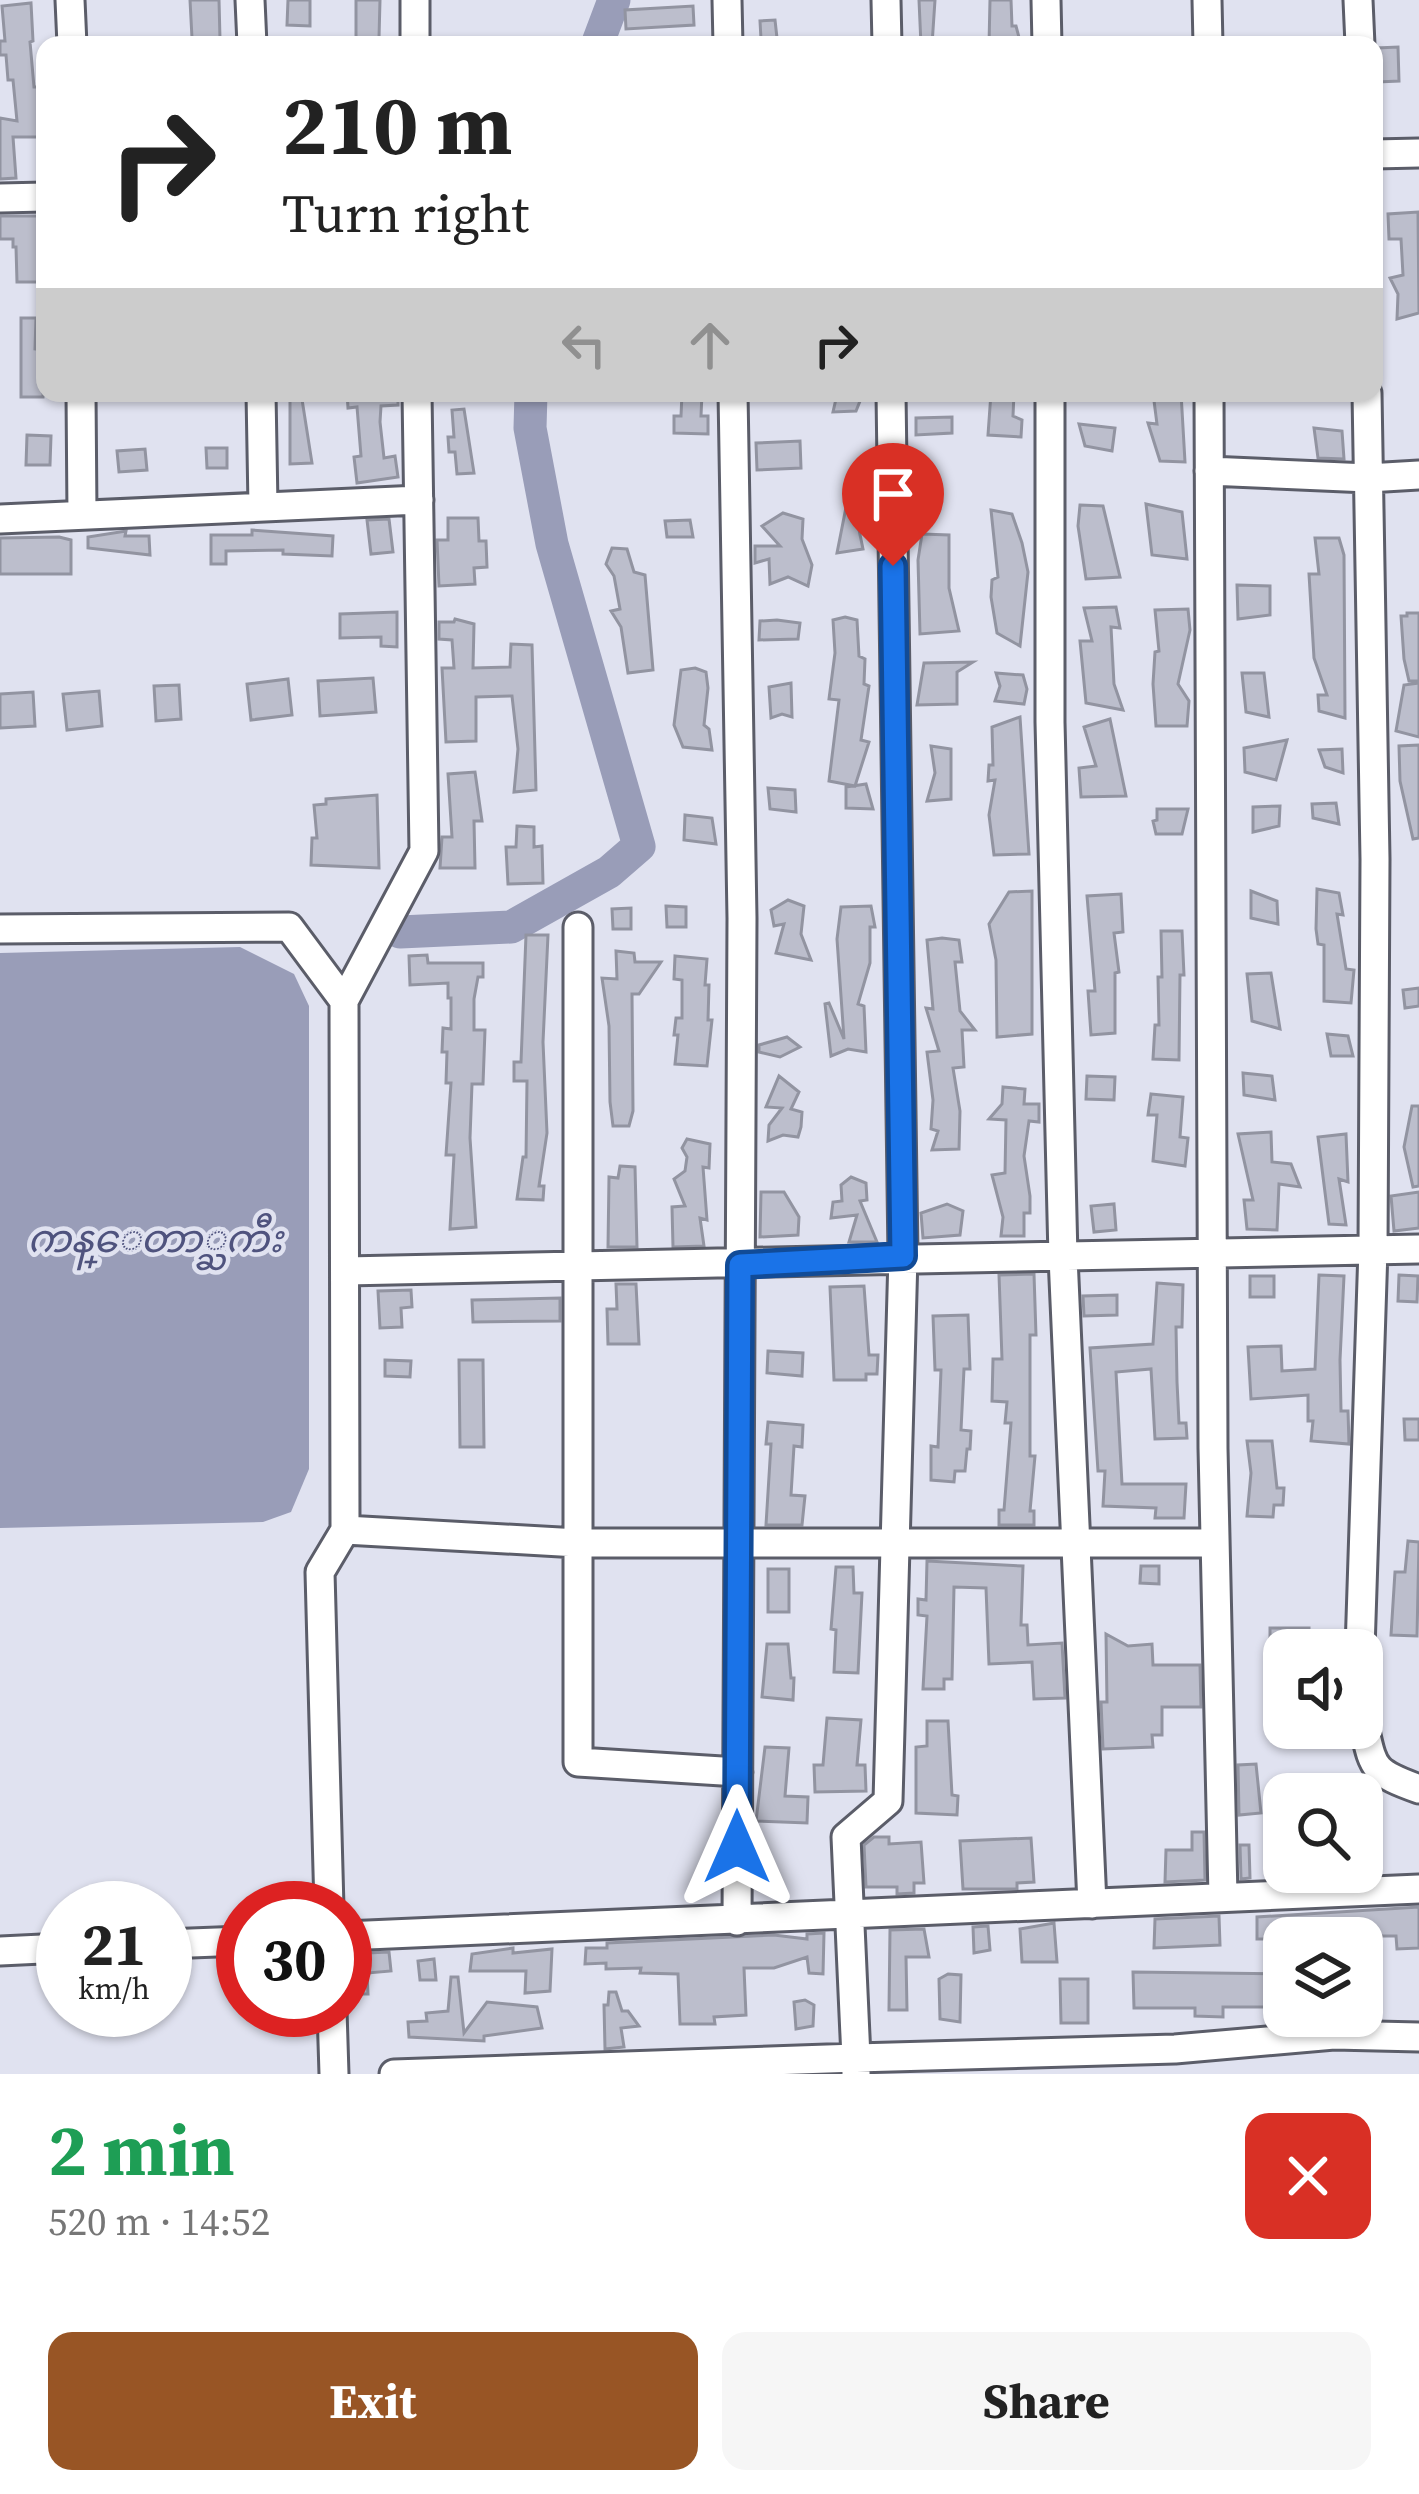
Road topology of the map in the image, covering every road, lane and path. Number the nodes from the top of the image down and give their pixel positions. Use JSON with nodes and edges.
{"nodes":[{"id":1,"x":70,"y":0,"type":"edge"},
{"id":2,"x":250,"y":0,"type":"edge"},
{"id":3,"x":415,"y":0,"type":"edge"},
{"id":4,"x":727,"y":0,"type":"edge"},
{"id":5,"x":886,"y":0,"type":"edge"},
{"id":6,"x":1046,"y":0,"type":"edge"},
{"id":7,"x":1207,"y":0,"type":"edge"},
{"id":8,"x":1358,"y":0,"type":"edge"},
{"id":9,"x":72,"y":36,"type":"edge"},
{"id":10,"x":252,"y":36,"type":"edge"},
{"id":11,"x":415,"y":36,"type":"edge"},
{"id":12,"x":728,"y":36,"type":"edge"},
{"id":13,"x":886,"y":36,"type":"edge"},
{"id":14,"x":1047,"y":36,"type":"edge"},
{"id":15,"x":1208,"y":36,"type":"edge"},
{"id":16,"x":1360,"y":36,"type":"edge"},
{"id":17,"x":1419,"y":153,"type":"edge"},
{"id":18,"x":1383,"y":154,"type":"edge"},
{"id":19,"x":36,"y":196,"type":"edge"},
{"id":20,"x":0,"y":198,"type":"edge"},
{"id":21,"x":81,"y":402,"type":"edge"},
{"id":22,"x":261,"y":402,"type":"edge"},
{"id":23,"x":417,"y":402,"type":"edge"},
{"id":24,"x":733,"y":402,"type":"edge"},
{"id":25,"x":891,"y":402,"type":"edge"},
{"id":26,"x":1050,"y":402,"type":"edge"},
{"id":27,"x":1209,"y":402,"type":"edge"},
{"id":28,"x":1367,"y":402,"type":"edge"},
{"id":29,"x":1209,"y":472,"type":"junction"},
{"id":30,"x":1419,"y":475,"type":"edge"},
{"id":31,"x":1368,"y":478,"type":"junction"},
{"id":32,"x":419,"y":500,"type":"junction"},
{"id":33,"x":263,"y":506,"type":"junction"},
{"id":34,"x":82,"y":514,"type":"junction"},
{"id":35,"x":0,"y":519,"type":"edge"},
{"id":36,"x":578,"y":926,"type":"dead end"},
{"id":37,"x":0,"y":929,"type":"edge"},
{"id":38,"x":344,"y":1001,"type":"junction"},
{"id":39,"x":1419,"y":1249,"type":"edge"},
{"id":40,"x":1373,"y":1250,"type":"junction"},
{"id":41,"x":1212,"y":1251,"type":"junction"},
{"id":42,"x":903,"y":1256,"type":"junction"},
{"id":43,"x":1063,"y":1257,"type":"junction"},
{"id":44,"x":740,"y":1265,"type":"junction"},
{"id":45,"x":578,"y":1268,"type":"junction"},
{"id":46,"x":346,"y":1271,"type":"junction"},
{"id":47,"x":345,"y":1530,"type":"junction"},
{"id":48,"x":578,"y":1543,"type":"junction"},
{"id":49,"x":739,"y":1543,"type":"junction"},
{"id":50,"x":1076,"y":1543,"type":"junction"},
{"id":51,"x":1215,"y":1543,"type":"junction"},
{"id":52,"x":896,"y":1545,"type":"junction"},
{"id":53,"x":1361,"y":1629,"type":"edge"},
{"id":54,"x":1370,"y":1749,"type":"edge"},
{"id":55,"x":738,"y":1772,"type":"junction"},
{"id":56,"x":1419,"y":1790,"type":"edge"},
{"id":57,"x":328,"y":1881,"type":"edge"},
{"id":58,"x":1419,"y":1889,"type":"edge"},
{"id":59,"x":1223,"y":1897,"type":"junction"},
{"id":60,"x":1092,"y":1904,"type":"junction"},
{"id":61,"x":848,"y":1917,"type":"junction"},
{"id":62,"x":737,"y":1921,"type":"junction"},
{"id":63,"x":372,"y":1935,"type":"edge"},
{"id":64,"x":36,"y":1949,"type":"edge"},
{"id":65,"x":0,"y":1951,"type":"edge"},
{"id":66,"x":333,"y":2037,"type":"edge"},
{"id":67,"x":1419,"y":2037,"type":"edge"},
{"id":68,"x":856,"y":2066,"type":"edge"},
{"id":69,"x":334,"y":2074,"type":"edge"},
{"id":70,"x":394,"y":2074,"type":"edge"}],
"edges":[{"from":1,"to":9,"type":"street"},
{"from":2,"to":10,"type":"street"},
{"from":3,"to":11,"type":"street"},
{"from":4,"to":12,"type":"street"},
{"from":5,"to":13,"type":"street"},
{"from":6,"to":14,"type":"street"},
{"from":7,"to":15,"type":"street"},
{"from":8,"to":16,"type":"street"},
{"from":17,"to":18,"type":"street"},
{"from":19,"to":20,"type":"street"},
{"from":21,"to":34,"type":"street"},
{"from":22,"to":33,"type":"street"},
{"from":23,"to":32,"type":"street"},
{"from":24,"to":44,"type":"street"},
{"from":25,"to":42,"type":"street"},
{"from":26,"to":43,"type":"street"},
{"from":27,"to":29,"type":"street"},
{"from":28,"to":31,"type":"street"},
{"from":29,"to":31,"type":"street"},
{"from":29,"to":41,"type":"street"},
{"from":30,"to":31,"type":"street"},
{"from":31,"to":40,"type":"street"},
{"from":32,"to":33,"type":"street"},
{"from":32,"to":38,"type":"street"},
{"from":33,"to":34,"type":"street"},
{"from":34,"to":35,"type":"street"},
{"from":36,"to":45,"type":"street"},
{"from":37,"to":38,"type":"street"},
{"from":38,"to":46,"type":"street"},
{"from":39,"to":40,"type":"street"},
{"from":40,"to":41,"type":"street"},
{"from":40,"to":53,"type":"street"},
{"from":41,"to":43,"type":"street"},
{"from":41,"to":51,"type":"street"},
{"from":42,"to":43,"type":"street"},
{"from":42,"to":44,"type":"street"},
{"from":42,"to":52,"type":"street"},
{"from":43,"to":50,"type":"street"},
{"from":44,"to":45,"type":"street"},
{"from":44,"to":49,"type":"street"},
{"from":45,"to":46,"type":"street"},
{"from":45,"to":48,"type":"street"},
{"from":46,"to":47,"type":"street"},
{"from":47,"to":48,"type":"street"},
{"from":47,"to":57,"type":"street"},
{"from":48,"to":49,"type":"street"},
{"from":48,"to":55,"type":"street"},
{"from":49,"to":52,"type":"street"},
{"from":49,"to":55,"type":"street"},
{"from":50,"to":51,"type":"street"},
{"from":50,"to":52,"type":"street"},
{"from":50,"to":60,"type":"street"},
{"from":51,"to":59,"type":"street"},
{"from":52,"to":61,"type":"street"},
{"from":54,"to":56,"type":"street"},
{"from":55,"to":62,"type":"street"},
{"from":58,"to":59,"type":"street"},
{"from":59,"to":60,"type":"street"},
{"from":60,"to":61,"type":"street"},
{"from":61,"to":62,"type":"street"},
{"from":61,"to":68,"type":"street"},
{"from":62,"to":63,"type":"street"},
{"from":64,"to":65,"type":"street"},
{"from":66,"to":69,"type":"street"},
{"from":67,"to":68,"type":"street"},
{"from":68,"to":70,"type":"street"}]}
